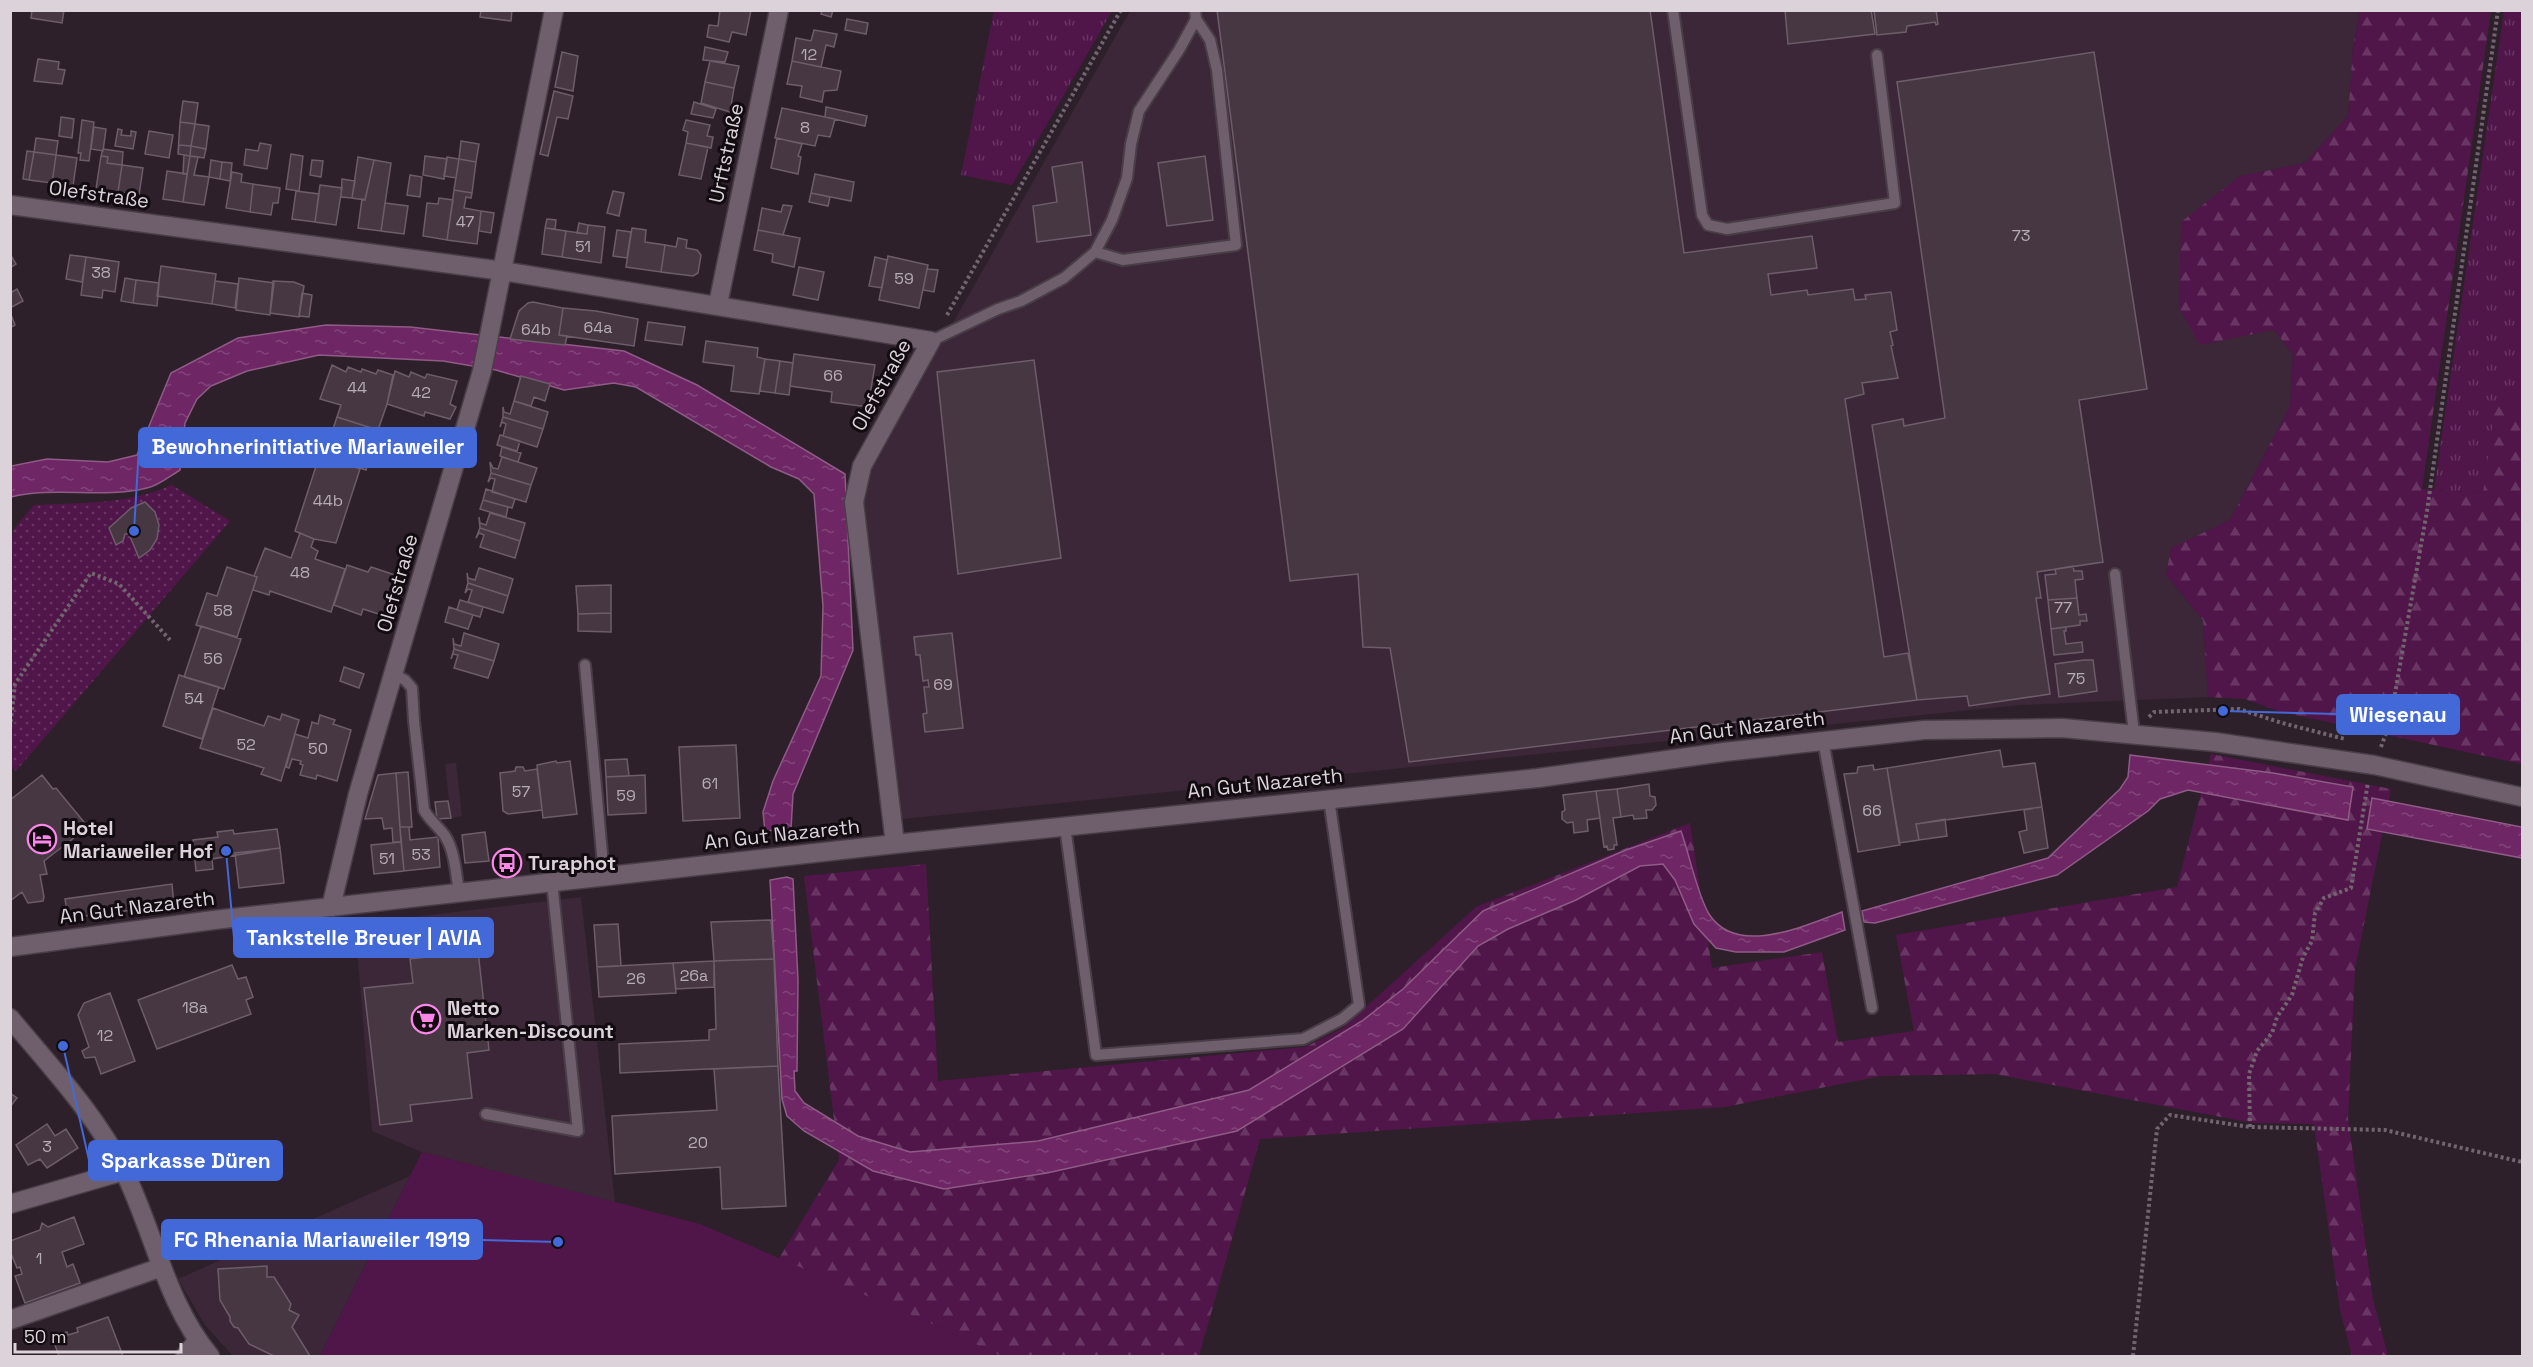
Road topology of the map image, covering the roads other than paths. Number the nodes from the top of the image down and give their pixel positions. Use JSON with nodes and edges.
{"nodes":[{"id":1,"x":554,"y":10,"type":"edge"},
{"id":2,"x":779,"y":10,"type":"edge"},
{"id":3,"x":1673,"y":10,"type":"edge"},
{"id":4,"x":1195,"y":15,"type":"edge"},
{"id":5,"x":1877,"y":55,"type":"dead end"},
{"id":6,"x":10,"y":205,"type":"edge"},
{"id":7,"x":1095,"y":252,"type":"junction"},
{"id":8,"x":503,"y":271,"type":"junction"},
{"id":9,"x":718,"y":304,"type":"junction"},
{"id":10,"x":931,"y":341,"type":"junction"},
{"id":11,"x":2115,"y":574,"type":"dead end"},
{"id":12,"x":585,"y":665,"type":"dead end"},
{"id":13,"x":393,"y":675,"type":"junction"},
{"id":14,"x":2134,"y":733,"type":"junction"},
{"id":15,"x":1823,"y":740,"type":"junction"},
{"id":16,"x":2523,"y":797,"type":"edge"},
{"id":17,"x":1329,"y":799,"type":"junction"},
{"id":18,"x":1065,"y":826,"type":"junction"},
{"id":19,"x":895,"y":844,"type":"junction"},
{"id":20,"x":604,"y":876,"type":"junction"},
{"id":21,"x":552,"y":882,"type":"junction"},
{"id":22,"x":459,"y":892,"type":"junction"},
{"id":23,"x":332,"y":907,"type":"junction"},
{"id":24,"x":10,"y":947,"type":"edge"},
{"id":25,"x":1872,"y":1008,"type":"dead end"},
{"id":26,"x":10,"y":1018,"type":"edge"},
{"id":27,"x":486,"y":1114,"type":"dead end"},
{"id":28,"x":124,"y":1171,"type":"junction"},
{"id":29,"x":10,"y":1204,"type":"edge"},
{"id":30,"x":162,"y":1267,"type":"junction"},
{"id":31,"x":10,"y":1320,"type":"edge"},
{"id":32,"x":197,"y":1341,"type":"junction"},
{"id":33,"x":185,"y":1356,"type":"edge"},
{"id":34,"x":210,"y":1356,"type":"edge"}],
"edges":[{"from":1,"to":8,"type":"street","name":"Olefstraße"},
{"from":2,"to":9,"type":"street","name":"Urftstraße"},
{"from":3,"to":5,"type":"lane"},
{"from":4,"to":7,"type":"lane"},
{"from":4,"to":7,"type":"lane"},
{"from":6,"to":8,"type":"street","name":"Olefstraße"},
{"from":7,"to":10,"type":"lane"},
{"from":8,"to":9,"type":"street","name":"Olefstraße"},
{"from":8,"to":13,"type":"street","name":"Olefstraße"},
{"from":9,"to":10,"type":"street","name":"Olefstraße"},
{"from":10,"to":19,"type":"street","name":"Olefstraße"},
{"from":11,"to":14,"type":"lane"},
{"from":12,"to":20,"type":"lane"},
{"from":13,"to":22,"type":"lane"},
{"from":13,"to":23,"type":"street","name":"Olefstraße"},
{"from":14,"to":15,"type":"street","name":"An Gut Nazareth"},
{"from":14,"to":16,"type":"street","name":"An Gut Nazareth"},
{"from":15,"to":17,"type":"street","name":"An Gut Nazareth"},
{"from":15,"to":25,"type":"lane"},
{"from":17,"to":18,"type":"street","name":"An Gut Nazareth"},
{"from":17,"to":18,"type":"lane"},
{"from":18,"to":19,"type":"street","name":"An Gut Nazareth"},
{"from":19,"to":20,"type":"street","name":"An Gut Nazareth"},
{"from":20,"to":21,"type":"street","name":"An Gut Nazareth"},
{"from":21,"to":22,"type":"street","name":"An Gut Nazareth"},
{"from":21,"to":27,"type":"lane"},
{"from":22,"to":23,"type":"street","name":"An Gut Nazareth"},
{"from":23,"to":24,"type":"street","name":"An Gut Nazareth"},
{"from":26,"to":28,"type":"street"},
{"from":28,"to":29,"type":"street"},
{"from":28,"to":30,"type":"street"},
{"from":30,"to":31,"type":"street"},
{"from":30,"to":32,"type":"street"},
{"from":32,"to":33,"type":"street"},
{"from":32,"to":34,"type":"street"}]}
